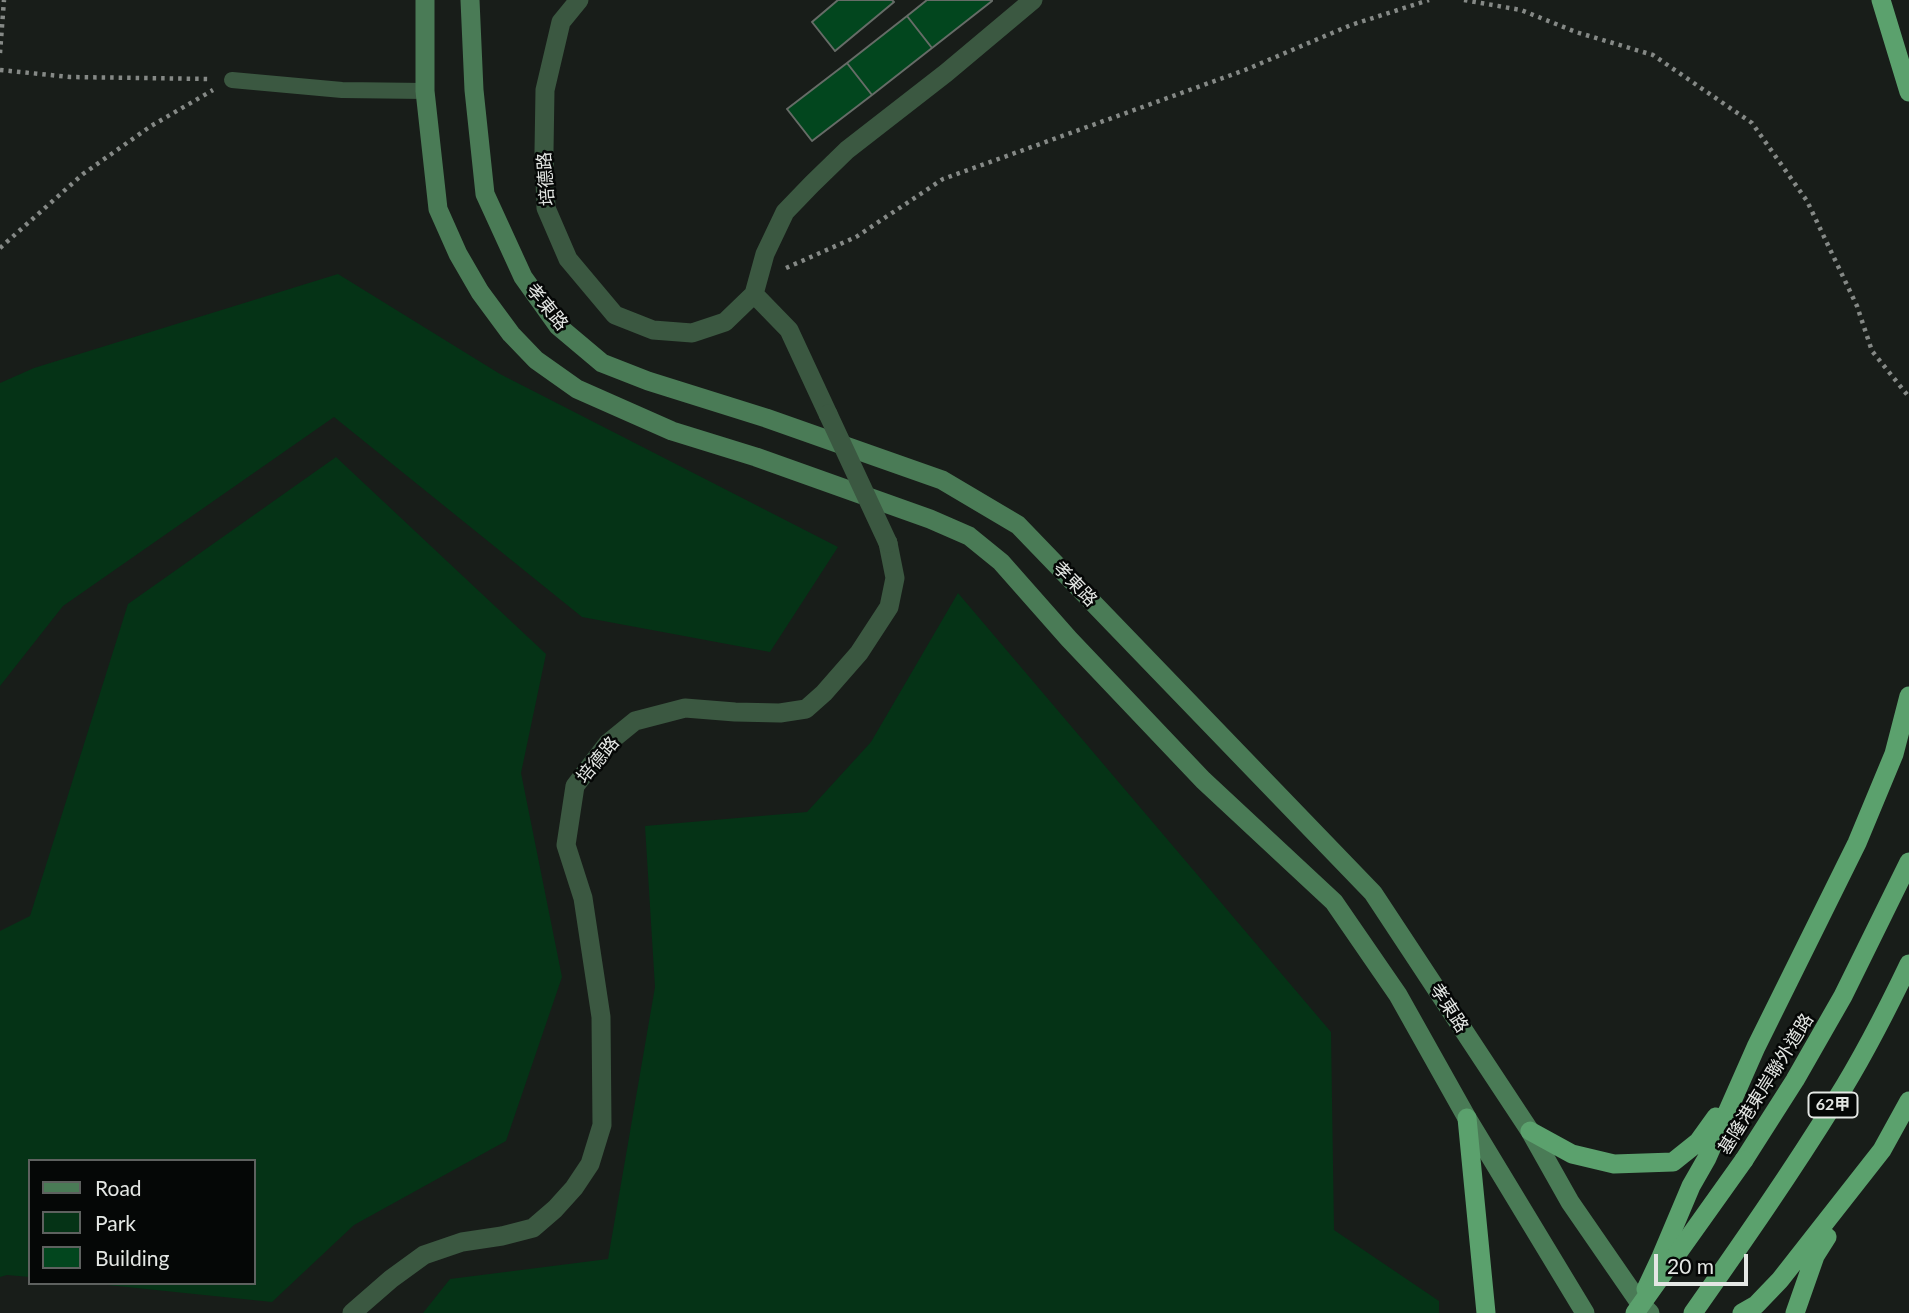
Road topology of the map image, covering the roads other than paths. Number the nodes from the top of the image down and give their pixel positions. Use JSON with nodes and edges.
{"nodes":[{"id":1,"x":425,"y":0,"type":"edge"},
{"id":2,"x":470,"y":0,"type":"edge"},
{"id":3,"x":579,"y":0,"type":"edge"},
{"id":4,"x":1032,"y":0,"type":"edge"},
{"id":5,"x":1881,"y":0,"type":"edge"},
{"id":6,"x":232,"y":80,"type":"road end"},
{"id":7,"x":425,"y":91,"type":"junction"},
{"id":8,"x":1909,"y":92,"type":"edge"},
{"id":9,"x":754,"y":294,"type":"junction"},
{"id":10,"x":1909,"y":696,"type":"edge"},
{"id":11,"x":1909,"y":862,"type":"edge"},
{"id":12,"x":1909,"y":964,"type":"edge"},
{"id":13,"x":1756,"y":1047,"type":"junction"},
{"id":14,"x":1909,"y":1101,"type":"edge"},
{"id":15,"x":1467,"y":1118,"type":"junction"},
{"id":16,"x":1530,"y":1130,"type":"junction"},
{"id":17,"x":1882,"y":1150,"type":"junction"},
{"id":18,"x":1641,"y":1310,"type":"edge"},
{"id":19,"x":352,"y":1313,"type":"edge"},
{"id":20,"x":1486,"y":1313,"type":"edge"},
{"id":21,"x":1585,"y":1313,"type":"edge"},
{"id":22,"x":1693,"y":1313,"type":"edge"},
{"id":23,"x":1742,"y":1313,"type":"edge"},
{"id":24,"x":1795,"y":1313,"type":"edge"}],
"edges":[{"from":1,"to":7,"type":"main road","name":"孝東路"},
{"from":2,"to":16,"type":"main road","name":"孝東路"},
{"from":3,"to":9,"type":"street","name":"培德路"},
{"from":4,"to":9,"type":"street"},
{"from":5,"to":8,"type":"highway"},
{"from":6,"to":7,"type":"lane"},
{"from":7,"to":15,"type":"main road","name":"孝東路"},
{"from":9,"to":19,"type":"street","name":"培德路","bridge":true},
{"from":10,"to":13,"type":"highway"},
{"from":11,"to":18,"type":"highway","name":"基隆港東岸聯外道路","number":"62甲","bridge":true},
{"from":12,"to":22,"type":"highway","number":"62甲"},
{"from":13,"to":16,"type":"highway"},
{"from":13,"to":18,"type":"highway"},
{"from":14,"to":17,"type":"highway"},
{"from":15,"to":20,"type":"highway"},
{"from":15,"to":21,"type":"main road","name":"孝東路"},
{"from":16,"to":18,"type":"main road","name":"孝東路"},
{"from":17,"to":23,"type":"highway"},
{"from":17,"to":24,"type":"highway"}]}
